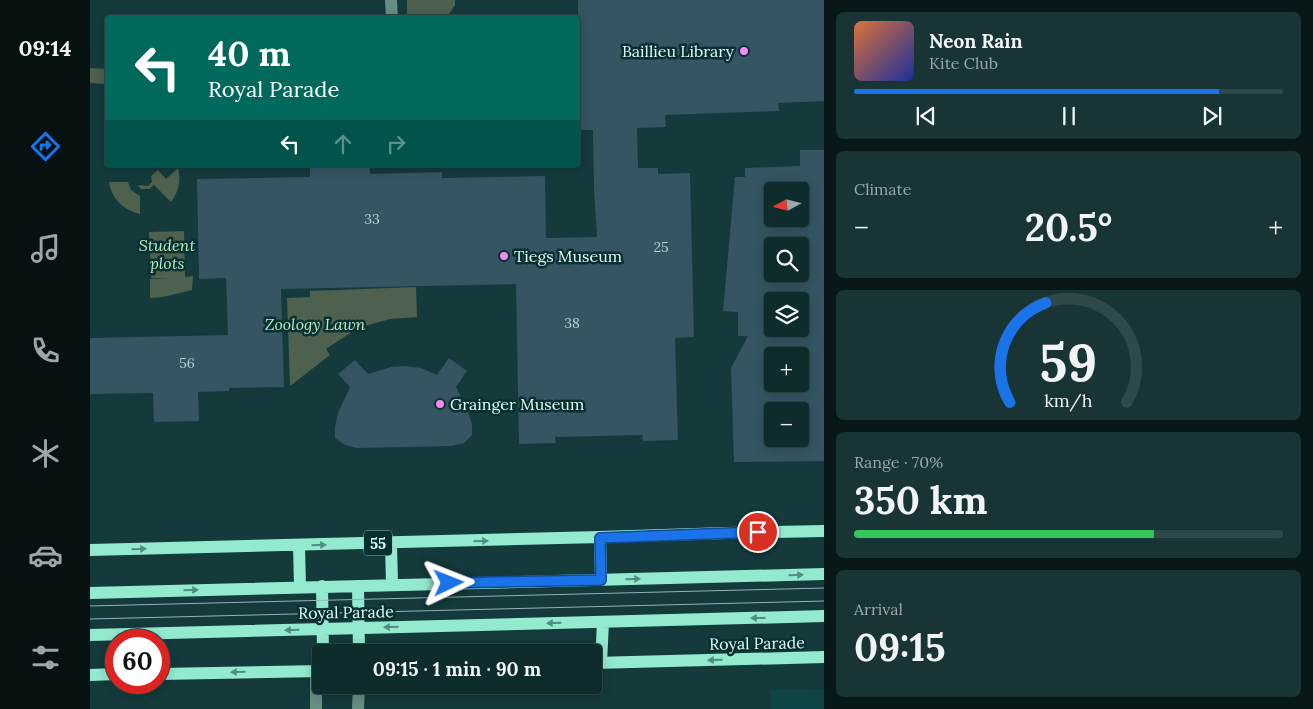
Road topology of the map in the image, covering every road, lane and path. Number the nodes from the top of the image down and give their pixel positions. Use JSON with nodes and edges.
{"nodes":[{"id":1,"x":391,"y":0,"type":"edge"},
{"id":2,"x":392,"y":15,"type":"edge"},
{"id":3,"x":824,"y":531,"type":"edge"},
{"id":4,"x":600,"y":538,"type":"junction"},
{"id":5,"x":391,"y":543,"type":"junction"},
{"id":6,"x":299,"y":546,"type":"junction"},
{"id":7,"x":90,"y":550,"type":"edge"},
{"id":8,"x":824,"y":574,"type":"edge"},
{"id":9,"x":601,"y":580,"type":"junction"},
{"id":10,"x":392,"y":585,"type":"junction"},
{"id":11,"x":322,"y":586,"type":"junction"},
{"id":12,"x":358,"y":586,"type":"junction"},
{"id":13,"x":300,"y":587,"type":"junction"},
{"id":14,"x":90,"y":592,"type":"edge"},
{"id":15,"x":824,"y":616,"type":"edge"},
{"id":16,"x":603,"y":622,"type":"junction"},
{"id":17,"x":359,"y":628,"type":"junction"},
{"id":18,"x":323,"y":629,"type":"junction"},
{"id":19,"x":90,"y":635,"type":"edge"},
{"id":20,"x":323,"y":644,"type":"edge"},
{"id":21,"x":359,"y":644,"type":"edge"},
{"id":22,"x":600,"y":644,"type":"edge"},
{"id":23,"x":824,"y":655,"type":"edge"},
{"id":24,"x":602,"y":663,"type":"edge"},
{"id":25,"x":312,"y":671,"type":"edge"},
{"id":26,"x":105,"y":674,"type":"edge"},
{"id":27,"x":170,"y":674,"type":"edge"},
{"id":28,"x":90,"y":675,"type":"edge"},
{"id":29,"x":317,"y":694,"type":"edge"},
{"id":30,"x":359,"y":694,"type":"edge"},
{"id":31,"x":316,"y":709,"type":"edge"},
{"id":32,"x":358,"y":709,"type":"edge"}],
"edges":[{"from":1,"to":2,"type":"street"},
{"from":3,"to":4,"type":"main road","number":"55"},
{"from":5,"to":4,"type":"main road","number":"55","one_way":true},
{"from":4,"to":9,"type":"main road"},
{"from":6,"to":5,"type":"main road","number":"55","one_way":true},
{"from":5,"to":10,"type":"main road"},
{"from":7,"to":6,"type":"main road","number":"55","one_way":true},
{"from":6,"to":13,"type":"main road"},
{"from":9,"to":8,"type":"main road","name":"Royal Parade","one_way":true},
{"from":9,"to":10,"type":"main road","name":"Royal Parade"},
{"from":10,"to":12,"type":"main road","name":"Royal Parade"},
{"from":11,"to":12,"type":"main road","name":"Royal Parade"},
{"from":11,"to":13,"type":"main road","name":"Royal Parade"},
{"from":11,"to":18,"type":"main road"},
{"from":12,"to":17,"type":"main road"},
{"from":14,"to":13,"type":"main road","name":"Royal Parade","one_way":true},
{"from":15,"to":16,"type":"main road","name":"Royal Parade","one_way":true},
{"from":16,"to":17,"type":"main road","name":"Royal Parade","one_way":true},
{"from":16,"to":22,"type":"main road","name":"Royal Parade"},
{"from":17,"to":18,"type":"main road","name":"Royal Parade"},
{"from":17,"to":21,"type":"main road"},
{"from":18,"to":19,"type":"main road","name":"Royal Parade","one_way":true},
{"from":18,"to":20,"type":"main road"},
{"from":23,"to":24,"type":"main road","name":"Royal Parade","one_way":true},
{"from":25,"to":27,"type":"main road","one_way":true},
{"from":26,"to":28,"type":"main road"},
{"from":29,"to":31,"type":"street"},
{"from":30,"to":32,"type":"street"}]}
